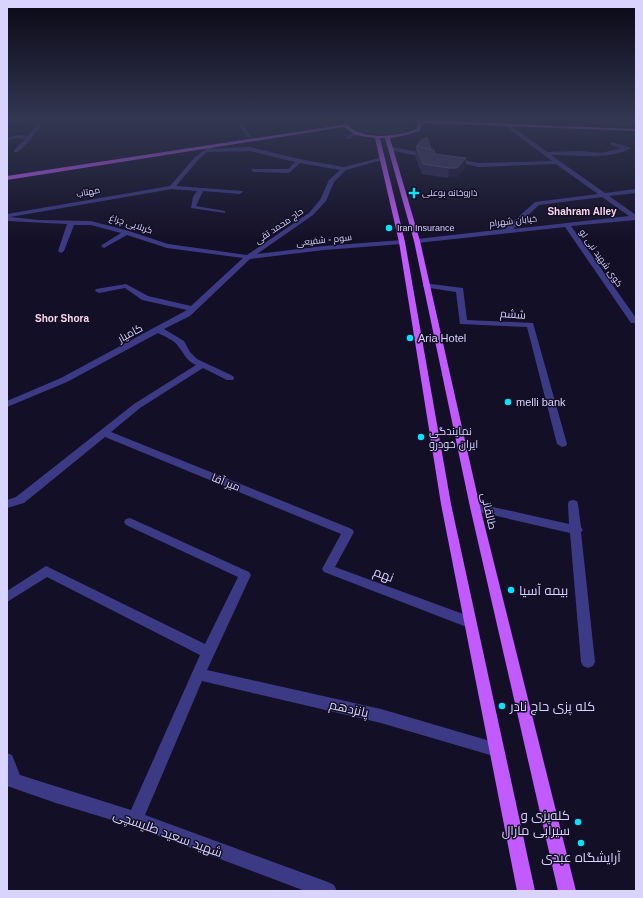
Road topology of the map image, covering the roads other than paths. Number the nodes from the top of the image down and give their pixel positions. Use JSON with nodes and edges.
{"nodes":[{"id":1,"x":99,"y":160,"type":"edge"},
{"id":2,"x":124,"y":160,"type":"edge"},
{"id":3,"x":195,"y":160,"type":"edge"},
{"id":4,"x":295,"y":160,"type":"edge"},
{"id":5,"x":376,"y":160,"type":"edge"},
{"id":6,"x":383,"y":160,"type":"edge"},
{"id":7,"x":394,"y":160,"type":"edge"},
{"id":8,"x":452,"y":160,"type":"edge"},
{"id":9,"x":553,"y":160,"type":"edge"},
{"id":10,"x":299,"y":161,"type":"junction"},
{"id":11,"x":556,"y":162,"type":"junction"},
{"id":12,"x":92,"y":163,"type":"junction"},
{"id":13,"x":344,"y":169,"type":"junction"},
{"id":14,"x":254,"y":170,"type":"dead end"},
{"id":15,"x":7,"y":178,"type":"edge"},
{"id":16,"x":172,"y":187,"type":"junction"},
{"id":17,"x":201,"y":189,"type":"junction"},
{"id":18,"x":636,"y":191,"type":"edge"},
{"id":19,"x":240,"y":192,"type":"dead end"},
{"id":20,"x":603,"y":195,"type":"junction"},
{"id":21,"x":223,"y":212,"type":"dead end"},
{"id":22,"x":7,"y":216,"type":"edge"},
{"id":23,"x":636,"y":218,"type":"edge"},
{"id":24,"x":7,"y":219,"type":"edge"},
{"id":25,"x":73,"y":222,"type":"junction"},
{"id":26,"x":567,"y":225,"type":"junction"},
{"id":27,"x":507,"y":231,"type":"junction"},
{"id":28,"x":127,"y":232,"type":"junction"},
{"id":29,"x":417,"y":241,"type":"junction"},
{"id":30,"x":402,"y":242,"type":"junction"},
{"id":31,"x":104,"y":246,"type":"dead end"},
{"id":32,"x":62,"y":251,"type":"dead end"},
{"id":33,"x":248,"y":257,"type":"junction"},
{"id":34,"x":426,"y":285,"type":"junction"},
{"id":35,"x":99,"y":291,"type":"dead end"},
{"id":36,"x":192,"y":309,"type":"junction"},
{"id":37,"x":634,"y":321,"type":"dead end"},
{"id":38,"x":160,"y":330,"type":"junction"},
{"id":39,"x":202,"y":365,"type":"junction"},
{"id":40,"x":230,"y":378,"type":"dead end"},
{"id":41,"x":7,"y":404,"type":"edge"},
{"id":42,"x":104,"y":433,"type":"junction"},
{"id":43,"x":562,"y":444,"type":"dead end"},
{"id":44,"x":7,"y":504,"type":"edge"},
{"id":45,"x":573,"y":504,"type":"dead end"},
{"id":46,"x":475,"y":507,"type":"junction"},
{"id":47,"x":130,"y":522,"type":"dead end"},
{"id":48,"x":577,"y":530,"type":"junction"},
{"id":49,"x":348,"y":532,"type":"joint"},
{"id":50,"x":7,"y":597,"type":"edge"},
{"id":51,"x":469,"y":622,"type":"junction"},
{"id":52,"x":208,"y":652,"type":"junction"},
{"id":53,"x":588,"y":662,"type":"dead end"},
{"id":54,"x":199,"y":674,"type":"junction"},
{"id":55,"x":497,"y":750,"type":"junction"},
{"id":56,"x":7,"y":760,"type":"edge"},
{"id":57,"x":11,"y":780,"type":"edge"},
{"id":58,"x":135,"y":819,"type":"junction"},
{"id":59,"x":328,"y":891,"type":"edge"},
{"id":60,"x":526,"y":891,"type":"edge"},
{"id":61,"x":567,"y":891,"type":"edge"}],
"edges":[{"from":1,"to":12,"type":"main road"},
{"from":2,"to":12,"type":"main road"},
{"from":3,"to":16,"type":"street"},
{"from":4,"to":10,"type":"street"},
{"from":5,"to":13,"type":"street"},
{"from":6,"to":30,"type":"main road"},
{"from":7,"to":29,"type":"main road","name":"طالقانی"},
{"from":8,"to":11,"type":"street"},
{"from":9,"to":11,"type":"street"},
{"from":10,"to":13,"type":"street"},
{"from":10,"to":14,"type":"street"},
{"from":11,"to":20,"type":"street"},
{"from":12,"to":15,"type":"main road"},
{"from":13,"to":33,"type":"street","name":"حاج محمد تقی"},
{"from":16,"to":17,"type":"street","name":"مهتاب"},
{"from":16,"to":22,"type":"street","name":"مهتاب"},
{"from":17,"to":19,"type":"street","name":"مهتاب"},
{"from":17,"to":21,"type":"street"},
{"from":18,"to":20,"type":"street"},
{"from":20,"to":23,"type":"street"},
{"from":20,"to":27,"type":"street"},
{"from":23,"to":26,"type":"street","name":"خیابان شهرام"},
{"from":24,"to":25,"type":"street","name":"کربلایی چراغ"},
{"from":25,"to":28,"type":"street","name":"کربلایی چراغ"},
{"from":25,"to":32,"type":"street"},
{"from":26,"to":27,"type":"street","name":"خیابان شهرام"},
{"from":26,"to":37,"type":"street","name":"کوی شهید نبی لو"},
{"from":27,"to":29,"type":"street","name":"خیابان شهرام"},
{"from":28,"to":31,"type":"street"},
{"from":28,"to":33,"type":"street","name":"کربلایی چراغ"},
{"from":29,"to":30,"type":"main road"},
{"from":29,"to":34,"type":"main road","name":"طالقانی"},
{"from":30,"to":33,"type":"street","name":"سوم - شفیعی"},
{"from":30,"to":51,"type":"main road"},
{"from":33,"to":36,"type":"street","name":"کامیار"},
{"from":34,"to":43,"type":"street","name":"ششم"},
{"from":34,"to":46,"type":"main road","name":"طالقانی"},
{"from":35,"to":36,"type":"street"},
{"from":36,"to":38,"type":"street","name":"کامیار"},
{"from":38,"to":39,"type":"street"},
{"from":38,"to":41,"type":"street","name":"کامیار"},
{"from":39,"to":40,"type":"street"},
{"from":39,"to":42,"type":"street"},
{"from":42,"to":44,"type":"street"},
{"from":42,"to":49,"type":"street","name":"میر آقا"},
{"from":45,"to":48,"type":"street"},
{"from":46,"to":48,"type":"street"},
{"from":46,"to":61,"type":"main road","name":"طالقانی"},
{"from":47,"to":52,"type":"street"},
{"from":48,"to":53,"type":"street"},
{"from":49,"to":51,"type":"street","name":"نهم"},
{"from":50,"to":52,"type":"street"},
{"from":51,"to":55,"type":"main road"},
{"from":52,"to":54,"type":"street"},
{"from":54,"to":55,"type":"street","name":"پانزدهم"},
{"from":54,"to":58,"type":"street"},
{"from":55,"to":60,"type":"main road"},
{"from":56,"to":57,"type":"street"},
{"from":57,"to":58,"type":"street","name":"شهید سعید طلیسچی"},
{"from":58,"to":59,"type":"street","name":"شهید سعید طلیسچی"}]}
